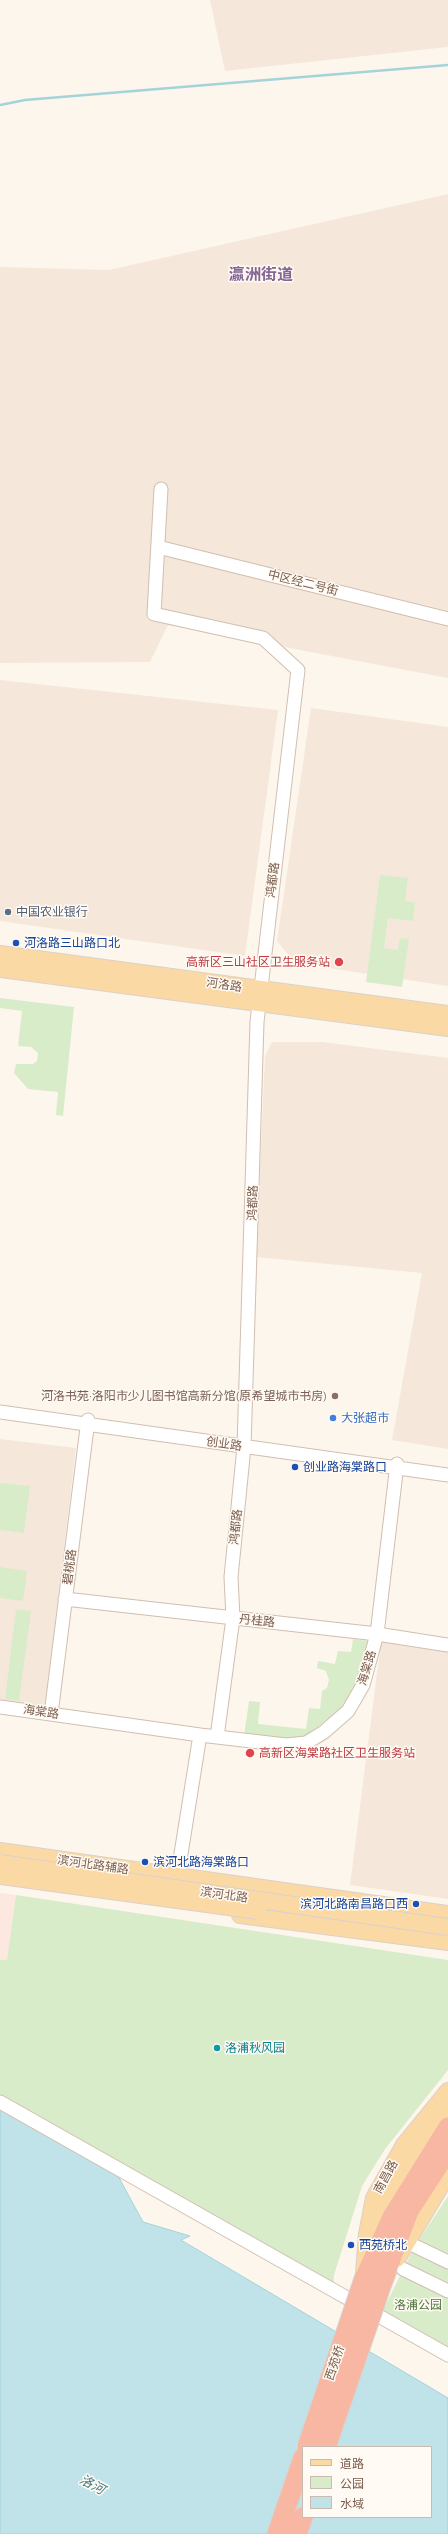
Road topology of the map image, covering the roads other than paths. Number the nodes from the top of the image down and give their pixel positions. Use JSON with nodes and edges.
{"nodes":[{"id":1,"x":161,"y":489,"type":"dead end"},
{"id":2,"x":158,"y":547,"type":"junction"},
{"id":3,"x":448,"y":619,"type":"edge"},
{"id":4,"x":0,"y":954,"type":"edge"},
{"id":5,"x":0,"y":969,"type":"edge"},
{"id":6,"x":259,"y":997,"type":"junction"},
{"id":7,"x":448,"y":1014,"type":"edge"},
{"id":8,"x":448,"y":1028,"type":"edge"},
{"id":9,"x":0,"y":1407,"type":"edge"},
{"id":10,"x":0,"y":1412,"type":"edge"},
{"id":11,"x":88,"y":1422,"type":"junction"},
{"id":12,"x":244,"y":1444,"type":"junction"},
{"id":13,"x":397,"y":1466,"type":"junction"},
{"id":14,"x":448,"y":1470,"type":"edge"},
{"id":15,"x":448,"y":1475,"type":"edge"},
{"id":16,"x":66,"y":1599,"type":"junction"},
{"id":17,"x":233,"y":1618,"type":"junction"},
{"id":18,"x":377,"y":1634,"type":"junction"},
{"id":19,"x":448,"y":1646,"type":"edge"},
{"id":20,"x":0,"y":1707,"type":"edge"},
{"id":21,"x":51,"y":1714,"type":"junction"},
{"id":22,"x":200,"y":1735,"type":"junction"},
{"id":23,"x":217,"y":1737,"type":"junction"},
{"id":24,"x":0,"y":1852,"type":"edge"},
{"id":25,"x":0,"y":1863,"type":"edge"},
{"id":26,"x":0,"y":1876,"type":"edge"},
{"id":27,"x":177,"y":1878,"type":"junction"},
{"id":28,"x":0,"y":1884,"type":"edge"},
{"id":29,"x":172,"y":1905,"type":"junction"},
{"id":30,"x":448,"y":1914,"type":"edge"},
{"id":31,"x":448,"y":1927,"type":"edge"},
{"id":32,"x":448,"y":1938,"type":"edge"},
{"id":33,"x":448,"y":1942,"type":"edge"},
{"id":34,"x":448,"y":2091,"type":"edge"},
{"id":35,"x":0,"y":2102,"type":"edge"},
{"id":36,"x":448,"y":2112,"type":"edge"},
{"id":37,"x":448,"y":2127,"type":"edge"},
{"id":38,"x":448,"y":2151,"type":"edge"},
{"id":39,"x":448,"y":2174,"type":"edge"},
{"id":40,"x":415,"y":2246,"type":"dead end"},
{"id":41,"x":448,"y":2262,"type":"edge"},
{"id":42,"x":403,"y":2269,"type":"dead end"},
{"id":43,"x":372,"y":2282,"type":"junction"},
{"id":44,"x":448,"y":2291,"type":"edge"},
{"id":45,"x":448,"y":2355,"type":"edge"},
{"id":46,"x":307,"y":2446,"type":"edge"},
{"id":47,"x":326,"y":2446,"type":"edge"},
{"id":48,"x":302,"y":2461,"type":"edge"},
{"id":49,"x":303,"y":2518,"type":"edge"},
{"id":50,"x":277,"y":2534,"type":"edge"},
{"id":51,"x":297,"y":2534,"type":"edge"}],
"edges":[{"from":1,"to":2,"type":"street"},
{"from":2,"to":3,"type":"street","name":"中区经二号街"},
{"from":2,"to":6,"type":"street","name":"鸿都路"},
{"from":4,"to":6,"type":"main road","name":"河洛路"},
{"from":5,"to":6,"type":"main road","name":"河洛路"},
{"from":6,"to":7,"type":"main road","name":"河洛路"},
{"from":6,"to":8,"type":"main road","name":"河洛路"},
{"from":6,"to":12,"type":"street","name":"鸿都路"},
{"from":9,"to":11,"type":"street","name":"创业路"},
{"from":10,"to":11,"type":"street","name":"创业路"},
{"from":11,"to":12,"type":"street","name":"创业路"},
{"from":11,"to":16,"type":"street","name":"碧桃路"},
{"from":12,"to":13,"type":"street","name":"创业路"},
{"from":12,"to":17,"type":"street","name":"鸿都路"},
{"from":13,"to":14,"type":"street","name":"创业路"},
{"from":13,"to":15,"type":"street","name":"创业路"},
{"from":13,"to":18,"type":"street","name":"海棠路"},
{"from":16,"to":17,"type":"street","name":"丹桂路"},
{"from":16,"to":21,"type":"street","name":"碧桃路"},
{"from":17,"to":18,"type":"street","name":"丹桂路"},
{"from":17,"to":23,"type":"street","name":"鸿都路"},
{"from":18,"to":19,"type":"street","name":"丹桂路"},
{"from":18,"to":23,"type":"street","name":"海棠路"},
{"from":20,"to":21,"type":"street","name":"海棠路"},
{"from":21,"to":22,"type":"street","name":"海棠路"},
{"from":22,"to":23,"type":"street","name":"海棠路"},
{"from":22,"to":27,"type":"street"},
{"from":24,"to":27,"type":"main road","name":"滨河北路辅路"},
{"from":25,"to":31,"type":"main road","name":"滨河北路","bridge":true},
{"from":26,"to":32,"type":"main road","name":"滨河北路","bridge":true},
{"from":27,"to":29,"type":"street"},
{"from":27,"to":30,"type":"main road","name":"滨河北路辅路"},
{"from":28,"to":29,"type":"main road"},
{"from":29,"to":33,"type":"main road"},
{"from":34,"to":43,"type":"main road","name":"南昌路"},
{"from":35,"to":45,"type":"street"},
{"from":36,"to":43,"type":"main road"},
{"from":37,"to":43,"type":"highway"},
{"from":38,"to":43,"type":"highway"},
{"from":39,"to":43,"type":"main road"},
{"from":40,"to":41,"type":"street"},
{"from":42,"to":44,"type":"street"},
{"from":43,"to":46,"type":"highway","name":"西苑桥","bridge":true},
{"from":43,"to":47,"type":"highway","name":"西苑桥","bridge":true},
{"from":48,"to":50,"type":"highway"},
{"from":49,"to":51,"type":"highway"}]}
